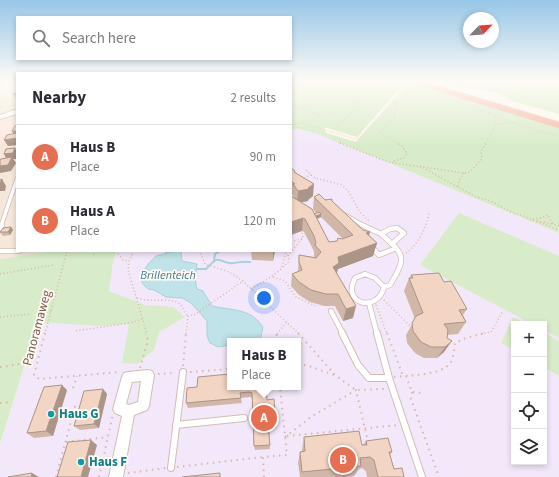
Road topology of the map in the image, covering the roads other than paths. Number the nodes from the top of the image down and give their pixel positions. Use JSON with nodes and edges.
{"nodes":[{"id":1,"x":482,"y":103,"type":"edge"},
{"id":2,"x":502,"y":103,"type":"edge"},
{"id":3,"x":16,"y":112,"type":"edge"},
{"id":4,"x":0,"y":117,"type":"edge"},
{"id":5,"x":559,"y":120,"type":"edge"},
{"id":6,"x":559,"y":125,"type":"edge"},
{"id":7,"x":16,"y":182,"type":"edge"},
{"id":8,"x":337,"y":214,"type":"edge"},
{"id":9,"x":0,"y":230,"type":"edge"},
{"id":10,"x":381,"y":234,"type":"junction"},
{"id":11,"x":392,"y":244,"type":"junction"},
{"id":12,"x":371,"y":246,"type":"edge"},
{"id":13,"x":396,"y":248,"type":"junction"},
{"id":14,"x":0,"y":251,"type":"edge"},
{"id":15,"x":16,"y":251,"type":"edge"},
{"id":16,"x":384,"y":287,"type":"junction"},
{"id":17,"x":369,"y":303,"type":"junction"},
{"id":18,"x":331,"y":311,"type":"dead end"},
{"id":19,"x":183,"y":372,"type":"road end"},
{"id":20,"x":388,"y":378,"type":"junction"},
{"id":21,"x":129,"y":411,"type":"junction"},
{"id":22,"x":244,"y":418,"type":"dead end"},
{"id":23,"x":176,"y":425,"type":"junction"},
{"id":24,"x":171,"y":468,"type":"road end"},
{"id":25,"x":117,"y":476,"type":"edge"},
{"id":26,"x":422,"y":477,"type":"edge"}],
"edges":[{"from":1,"to":6,"type":"highway"},
{"from":2,"to":5,"type":"highway"},
{"from":3,"to":4,"type":"main road"},
{"from":7,"to":9,"type":"lane"},
{"from":8,"to":10,"type":"lane"},
{"from":10,"to":11,"type":"lane"},
{"from":10,"to":11,"type":"lane"},
{"from":11,"to":13,"type":"lane"},
{"from":12,"to":13,"type":"lane"},
{"from":13,"to":16,"type":"lane"},
{"from":14,"to":15,"type":"lane"},
{"from":16,"to":17,"type":"lane"},
{"from":16,"to":17,"type":"lane"},
{"from":17,"to":20,"type":"lane"},
{"from":18,"to":20,"type":"lane"},
{"from":19,"to":23,"type":"lane"},
{"from":20,"to":26,"type":"lane"},
{"from":21,"to":21,"type":"street"},
{"from":21,"to":25,"type":"street"},
{"from":22,"to":23,"type":"lane"},
{"from":23,"to":24,"type":"lane"}]}
